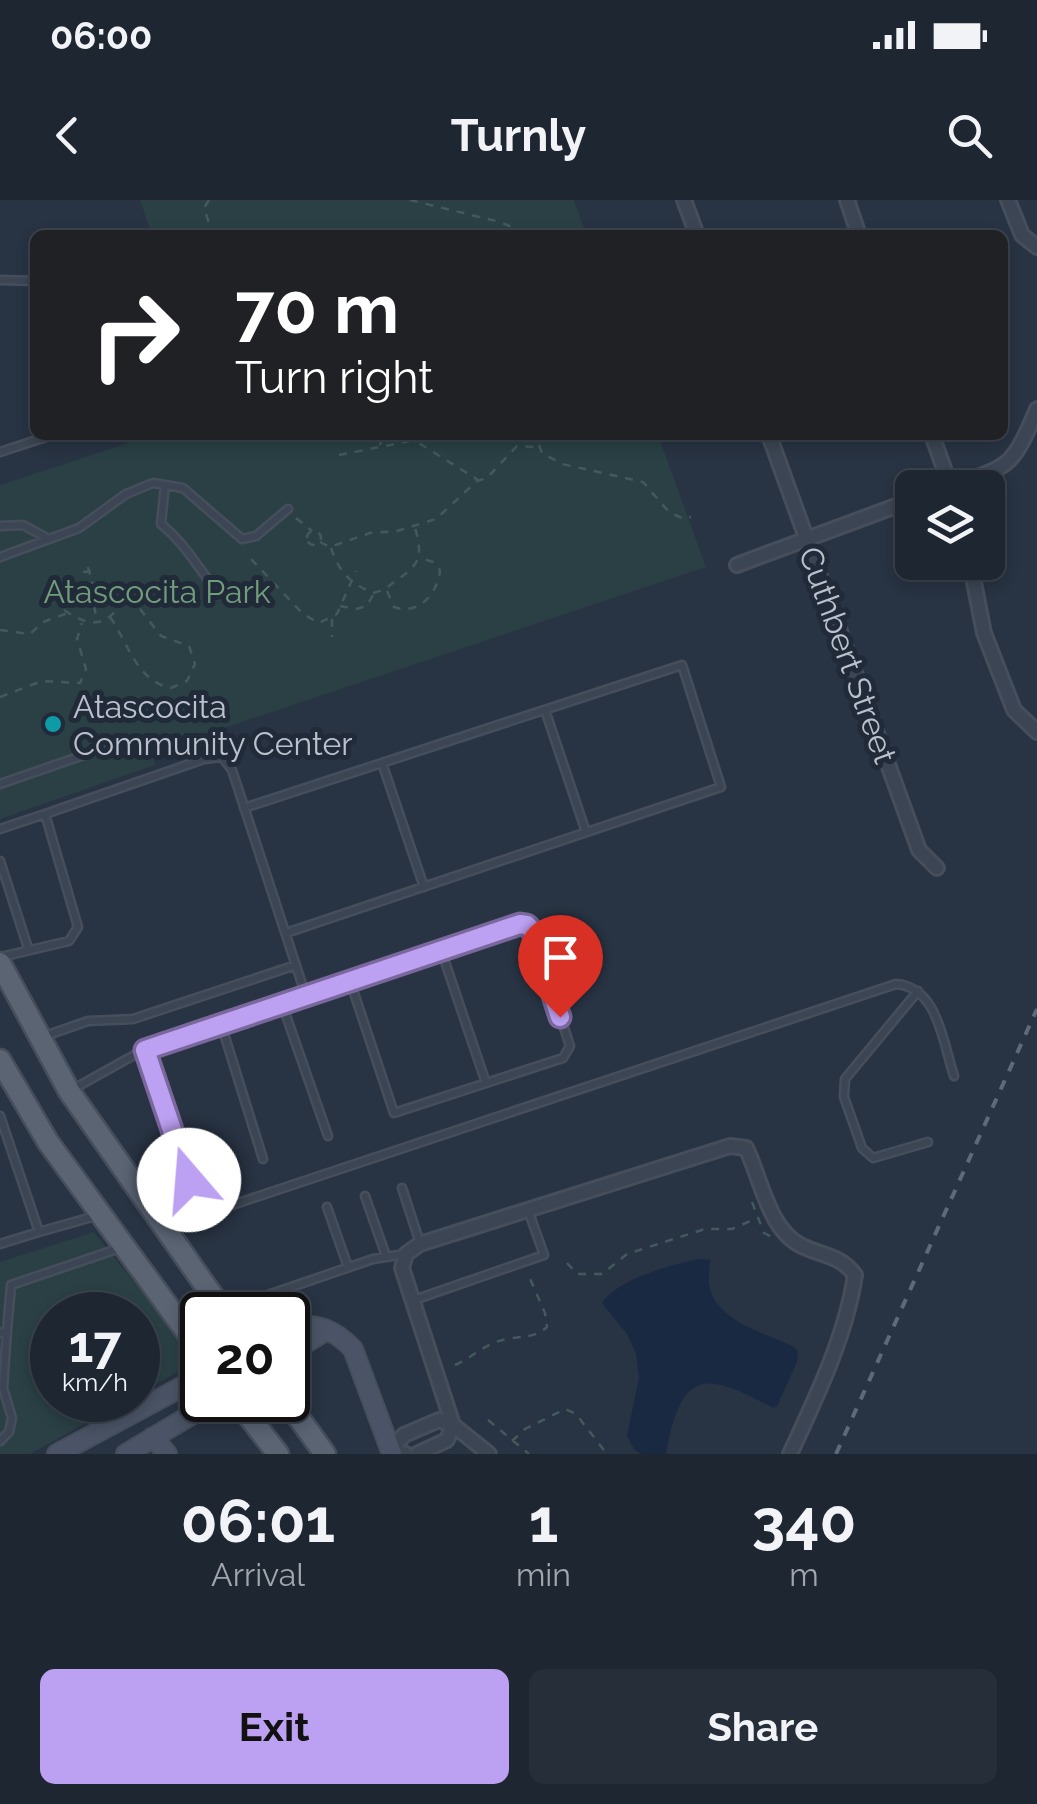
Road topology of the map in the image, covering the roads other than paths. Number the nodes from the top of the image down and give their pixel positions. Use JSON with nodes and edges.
{"nodes":[{"id":1,"x":684,"y":200,"type":"edge"},
{"id":2,"x":846,"y":200,"type":"edge"},
{"id":3,"x":1008,"y":200,"type":"edge"},
{"id":4,"x":694,"y":230,"type":"edge"},
{"id":5,"x":857,"y":230,"type":"edge"},
{"id":6,"x":1037,"y":246,"type":"edge"},
{"id":7,"x":0,"y":280,"type":"edge"},
{"id":8,"x":30,"y":282,"type":"edge"},
{"id":9,"x":1037,"y":409,"type":"edge"},
{"id":10,"x":37,"y":440,"type":"edge"},
{"id":11,"x":771,"y":440,"type":"edge"},
{"id":12,"x":934,"y":440,"type":"edge"},
{"id":13,"x":0,"y":452,"type":"edge"},
{"id":14,"x":944,"y":470,"type":"edge"},
{"id":15,"x":997,"y":470,"type":"edge"},
{"id":16,"x":165,"y":485,"type":"junction"},
{"id":17,"x":895,"y":506,"type":"edge"},
{"id":18,"x":288,"y":509,"type":"road end"},
{"id":19,"x":0,"y":526,"type":"edge"},
{"id":20,"x":48,"y":538,"type":"junction"},
{"id":21,"x":806,"y":539,"type":"junction"},
{"id":22,"x":0,"y":557,"type":"edge"},
{"id":23,"x":736,"y":564,"type":"dead end"},
{"id":24,"x":974,"y":580,"type":"edge"},
{"id":25,"x":220,"y":595,"type":"dead end"},
{"id":26,"x":545,"y":710,"type":"junction"},
{"id":27,"x":1037,"y":732,"type":"edge"},
{"id":28,"x":108,"y":746,"type":"dead end"},
{"id":29,"x":382,"y":763,"type":"junction"},
{"id":30,"x":0,"y":784,"type":"edge"},
{"id":31,"x":244,"y":808,"type":"junction"},
{"id":32,"x":45,"y":814,"type":"junction"},
{"id":33,"x":0,"y":829,"type":"edge"},
{"id":34,"x":586,"y":832,"type":"junction"},
{"id":35,"x":0,"y":860,"type":"edge"},
{"id":36,"x":937,"y":868,"type":"dead end"},
{"id":37,"x":424,"y":887,"type":"junction"},
{"id":38,"x":286,"y":934,"type":"junction"},
{"id":39,"x":28,"y":948,"type":"junction"},
{"id":40,"x":441,"y":950,"type":"junction"},
{"id":41,"x":0,"y":960,"type":"edge"},
{"id":42,"x":296,"y":965,"type":"junction"},
{"id":43,"x":350,"y":981,"type":"junction"},
{"id":44,"x":302,"y":984,"type":"dead end"},
{"id":45,"x":918,"y":991,"type":"junction"},
{"id":46,"x":282,"y":1004,"type":"junction"},
{"id":47,"x":221,"y":1024,"type":"junction"},
{"id":48,"x":40,"y":1038,"type":"junction"},
{"id":49,"x":145,"y":1050,"type":"junction"},
{"id":50,"x":0,"y":1063,"type":"edge"},
{"id":51,"x":954,"y":1076,"type":"dead end"},
{"id":52,"x":486,"y":1083,"type":"junction"},
{"id":53,"x":69,"y":1091,"type":"junction"},
{"id":54,"x":0,"y":1116,"type":"edge"},
{"id":55,"x":328,"y":1136,"type":"dead end"},
{"id":56,"x":928,"y":1142,"type":"dead end"},
{"id":57,"x":263,"y":1159,"type":"dead end"},
{"id":58,"x":189,"y":1180,"type":"dead end"},
{"id":59,"x":402,"y":1188,"type":"dead end"},
{"id":60,"x":365,"y":1196,"type":"dead end"},
{"id":61,"x":327,"y":1207,"type":"dead end"},
{"id":62,"x":528,"y":1210,"type":"junction"},
{"id":63,"x":99,"y":1215,"type":"junction"},
{"id":64,"x":165,"y":1227,"type":"junction"},
{"id":65,"x":39,"y":1232,"type":"junction"},
{"id":66,"x":0,"y":1244,"type":"edge"},
{"id":67,"x":420,"y":1244,"type":"junction"},
{"id":68,"x":123,"y":1247,"type":"junction"},
{"id":69,"x":406,"y":1254,"type":"junction"},
{"id":70,"x":386,"y":1256,"type":"junction"},
{"id":71,"x":348,"y":1267,"type":"junction"},
{"id":72,"x":210,"y":1292,"type":"edge"},
{"id":73,"x":276,"y":1292,"type":"edge"},
{"id":74,"x":412,"y":1300,"type":"junction"},
{"id":75,"x":180,"y":1323,"type":"edge"},
{"id":76,"x":310,"y":1326,"type":"edge"},
{"id":77,"x":327,"y":1330,"type":"junction"},
{"id":78,"x":3,"y":1332,"type":"edge"},
{"id":79,"x":310,"y":1340,"type":"edge"},
{"id":80,"x":180,"y":1388,"type":"edge"},
{"id":81,"x":180,"y":1421,"type":"edge"},
{"id":82,"x":253,"y":1422,"type":"edge"},
{"id":83,"x":302,"y":1422,"type":"edge"},
{"id":84,"x":453,"y":1425,"type":"junction"},
{"id":85,"x":154,"y":1437,"type":"junction"},
{"id":86,"x":0,"y":1441,"type":"edge"},
{"id":87,"x":396,"y":1453,"type":"edge"},
{"id":88,"x":57,"y":1454,"type":"edge"},
{"id":89,"x":126,"y":1454,"type":"edge"},
{"id":90,"x":167,"y":1454,"type":"edge"},
{"id":91,"x":278,"y":1454,"type":"edge"},
{"id":92,"x":325,"y":1454,"type":"edge"},
{"id":93,"x":417,"y":1454,"type":"edge"},
{"id":94,"x":488,"y":1454,"type":"edge"},
{"id":95,"x":790,"y":1454,"type":"edge"}],
"edges":[{"from":1,"to":4,"type":"street"},
{"from":2,"to":5,"type":"street"},
{"from":3,"to":6,"type":"street"},
{"from":7,"to":8,"type":"lane"},
{"from":9,"to":15,"type":"street"},
{"from":10,"to":13,"type":"lane"},
{"from":11,"to":21,"type":"street","name":"Cuthbert Street"},
{"from":12,"to":14,"type":"street"},
{"from":16,"to":18,"type":"lane"},
{"from":16,"to":20,"type":"lane"},
{"from":16,"to":25,"type":"lane"},
{"from":17,"to":21,"type":"street"},
{"from":19,"to":20,"type":"lane"},
{"from":20,"to":22,"type":"lane"},
{"from":21,"to":23,"type":"street"},
{"from":21,"to":36,"type":"street","name":"Cuthbert Street"},
{"from":24,"to":27,"type":"street"},
{"from":26,"to":29,"type":"lane"},
{"from":26,"to":34,"type":"lane"},
{"from":26,"to":34,"type":"lane"},
{"from":28,"to":30,"type":"lane"},
{"from":29,"to":31,"type":"lane"},
{"from":29,"to":37,"type":"lane"},
{"from":31,"to":32,"type":"lane"},
{"from":31,"to":38,"type":"lane"},
{"from":32,"to":33,"type":"lane"},
{"from":32,"to":39,"type":"lane"},
{"from":34,"to":37,"type":"lane"},
{"from":35,"to":39,"type":"lane"},
{"from":37,"to":38,"type":"lane"},
{"from":38,"to":42,"type":"lane"},
{"from":39,"to":41,"type":"lane"},
{"from":40,"to":43,"type":"lane"},
{"from":40,"to":52,"type":"lane"},
{"from":40,"to":52,"type":"lane"},
{"from":41,"to":48,"type":"main road"},
{"from":42,"to":44,"type":"lane"},
{"from":42,"to":48,"type":"lane"},
{"from":43,"to":46,"type":"lane"},
{"from":43,"to":52,"type":"lane"},
{"from":45,"to":51,"type":"lane"},
{"from":45,"to":56,"type":"lane"},
{"from":45,"to":64,"type":"lane"},
{"from":46,"to":47,"type":"lane"},
{"from":46,"to":55,"type":"lane"},
{"from":47,"to":49,"type":"lane"},
{"from":47,"to":57,"type":"lane"},
{"from":48,"to":53,"type":"main road"},
{"from":49,"to":53,"type":"lane"},
{"from":49,"to":58,"type":"lane"},
{"from":50,"to":63,"type":"main road"},
{"from":53,"to":64,"type":"main road"},
{"from":54,"to":65,"type":"lane"},
{"from":59,"to":67,"type":"lane"},
{"from":60,"to":70,"type":"lane"},
{"from":61,"to":71,"type":"lane"},
{"from":62,"to":67,"type":"street"},
{"from":62,"to":74,"type":"lane"},
{"from":62,"to":95,"type":"street"},
{"from":63,"to":65,"type":"lane"},
{"from":63,"to":68,"type":"main road"},
{"from":64,"to":72,"type":"main road"},
{"from":65,"to":66,"type":"lane"},
{"from":67,"to":69,"type":"street"},
{"from":68,"to":75,"type":"main road"},
{"from":68,"to":78,"type":"lane"},
{"from":69,"to":70,"type":"lane"},
{"from":69,"to":74,"type":"street"},
{"from":70,"to":71,"type":"lane"},
{"from":71,"to":73,"type":"lane"},
{"from":74,"to":84,"type":"street"},
{"from":76,"to":77,"type":"street"},
{"from":77,"to":79,"type":"street"},
{"from":77,"to":87,"type":"street"},
{"from":78,"to":86,"type":"lane"},
{"from":80,"to":88,"type":"street"},
{"from":81,"to":85,"type":"street"},
{"from":82,"to":91,"type":"main road"},
{"from":83,"to":92,"type":"main road"},
{"from":84,"to":87,"type":"street"},
{"from":84,"to":93,"type":"street"},
{"from":84,"to":94,"type":"street"},
{"from":85,"to":89,"type":"street"},
{"from":85,"to":90,"type":"street"}]}
